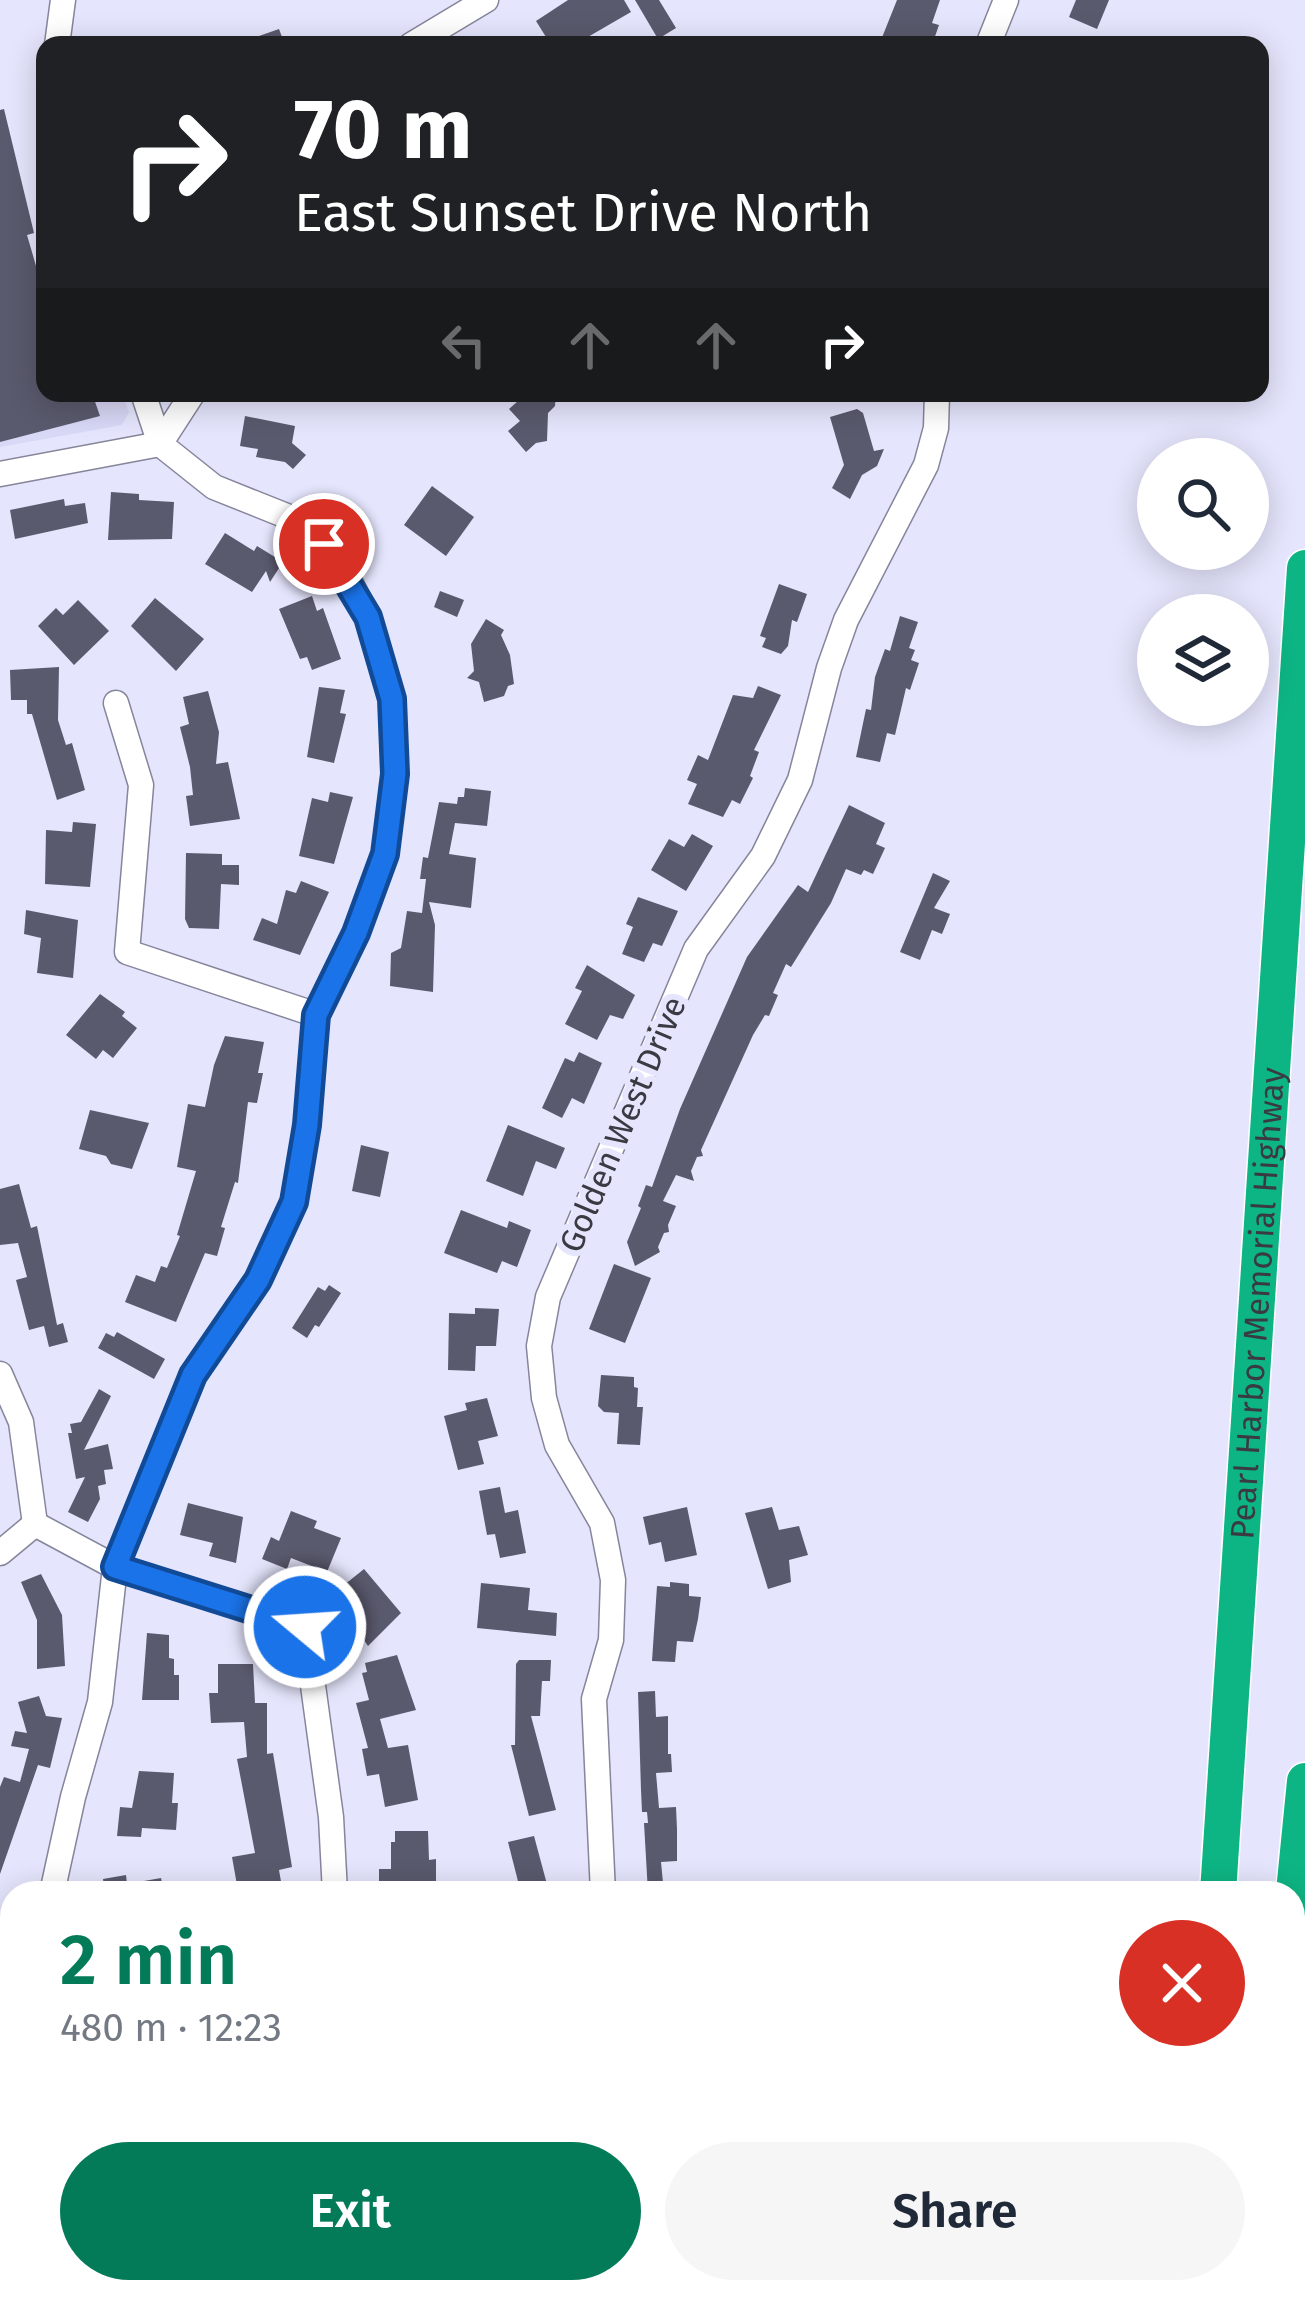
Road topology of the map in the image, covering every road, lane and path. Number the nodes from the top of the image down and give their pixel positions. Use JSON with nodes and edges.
{"nodes":[{"id":1,"x":63,"y":0,"type":"edge"},
{"id":2,"x":486,"y":0,"type":"edge"},
{"id":3,"x":1006,"y":0,"type":"edge"},
{"id":4,"x":58,"y":36,"type":"edge"},
{"id":5,"x":426,"y":36,"type":"edge"},
{"id":6,"x":992,"y":36,"type":"edge"},
{"id":7,"x":145,"y":402,"type":"edge"},
{"id":8,"x":187,"y":402,"type":"edge"},
{"id":9,"x":937,"y":402,"type":"edge"},
{"id":10,"x":160,"y":444,"type":"junction"},
{"id":11,"x":0,"y":474,"type":"edge"},
{"id":12,"x":1305,"y":568,"type":"edge"},
{"id":13,"x":116,"y":703,"type":"dead end"},
{"id":14,"x":316,"y":1015,"type":"junction"},
{"id":15,"x":0,"y":1374,"type":"edge"},
{"id":16,"x":35,"y":1524,"type":"junction"},
{"id":17,"x":0,"y":1553,"type":"edge"},
{"id":18,"x":115,"y":1567,"type":"junction"},
{"id":19,"x":1305,"y":1781,"type":"edge"},
{"id":20,"x":55,"y":1881,"type":"edge"},
{"id":21,"x":334,"y":1881,"type":"edge"},
{"id":22,"x":602,"y":1881,"type":"edge"},
{"id":23,"x":1219,"y":1881,"type":"edge"},
{"id":24,"x":1295,"y":1881,"type":"edge"}],
"edges":[{"from":1,"to":4,"type":"street"},
{"from":2,"to":5,"type":"street"},
{"from":3,"to":6,"type":"street"},
{"from":7,"to":10,"type":"street"},
{"from":8,"to":10,"type":"street"},
{"from":9,"to":22,"type":"street","name":"Golden West Drive"},
{"from":10,"to":11,"type":"street"},
{"from":10,"to":14,"type":"street"},
{"from":12,"to":23,"type":"highway","name":"Pearl Harbor Memorial Highway"},
{"from":13,"to":14,"type":"street"},
{"from":14,"to":18,"type":"street"},
{"from":15,"to":16,"type":"street"},
{"from":16,"to":17,"type":"street"},
{"from":16,"to":18,"type":"street"},
{"from":18,"to":20,"type":"street"},
{"from":18,"to":21,"type":"street"},
{"from":19,"to":24,"type":"highway"}]}
